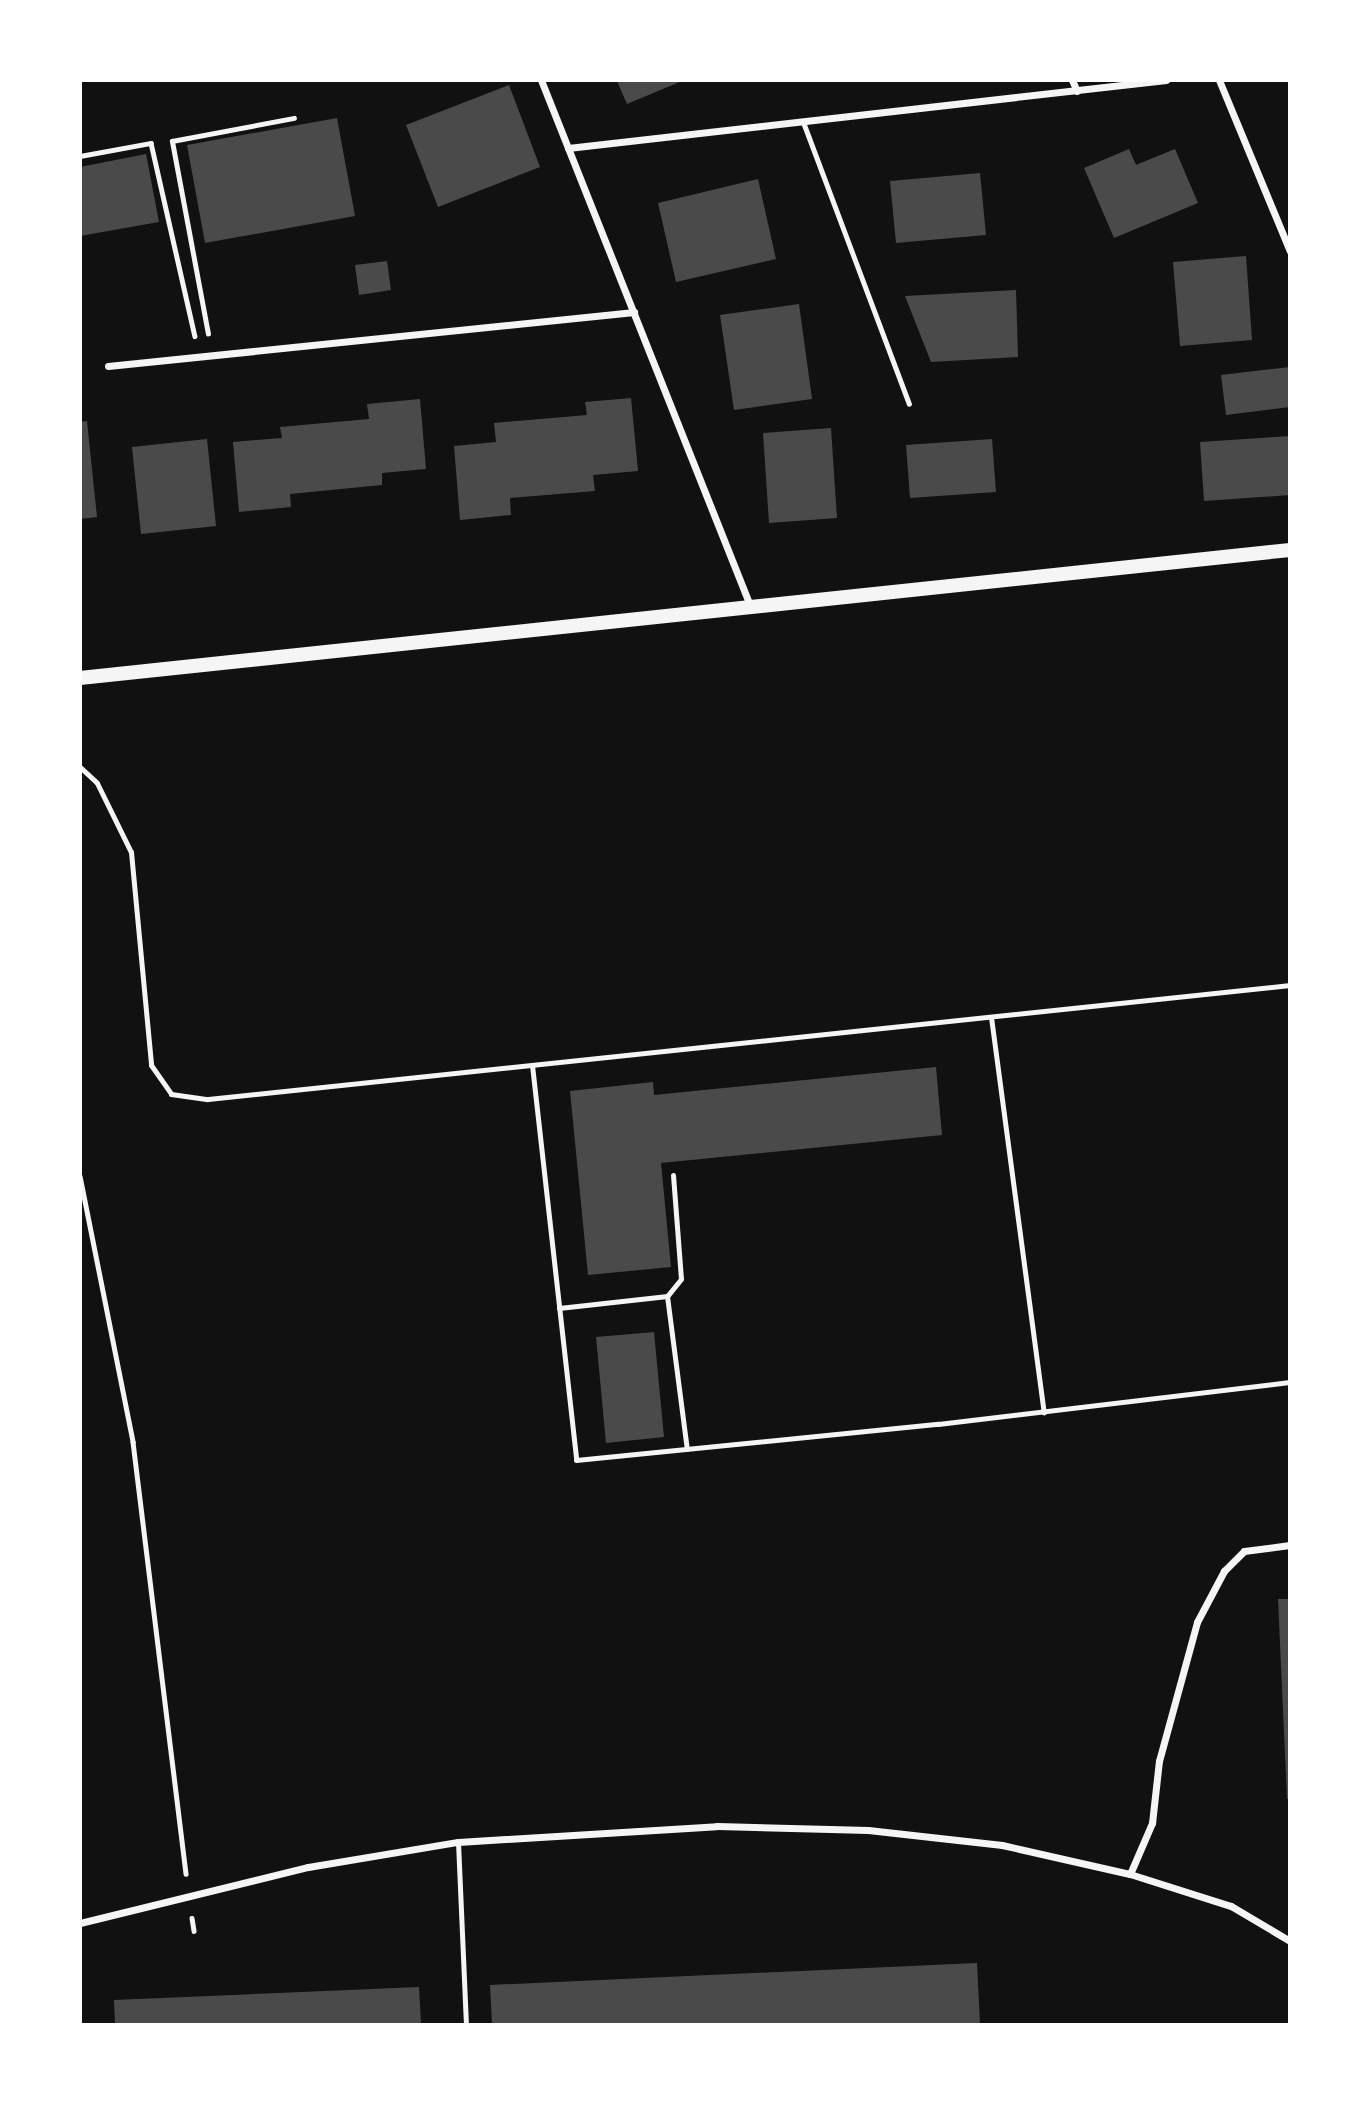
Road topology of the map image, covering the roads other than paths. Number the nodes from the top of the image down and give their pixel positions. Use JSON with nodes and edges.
{"nodes":[{"id":1,"x":541,"y":80,"type":"edge"},
{"id":2,"x":1072,"y":80,"type":"edge"},
{"id":3,"x":1166,"y":80,"type":"edge"},
{"id":4,"x":1219,"y":80,"type":"edge"},
{"id":5,"x":1077,"y":91,"type":"junction"},
{"id":6,"x":803,"y":122,"type":"junction"},
{"id":7,"x":568,"y":148,"type":"junction"},
{"id":8,"x":1290,"y":251,"type":"edge"},
{"id":9,"x":634,"y":312,"type":"junction"},
{"id":10,"x":108,"y":366,"type":"dead end"},
{"id":11,"x":909,"y":404,"type":"dead end"},
{"id":12,"x":1290,"y":550,"type":"edge"},
{"id":13,"x":752,"y":608,"type":"junction"},
{"id":14,"x":80,"y":678,"type":"edge"},
{"id":15,"x":80,"y":766,"type":"edge"},
{"id":16,"x":1290,"y":985,"type":"edge"},
{"id":17,"x":991,"y":1017,"type":"junction"},
{"id":18,"x":532,"y":1065,"type":"junction"},
{"id":19,"x":673,"y":1175,"type":"dead end"},
{"id":20,"x":667,"y":1296,"type":"junction"},
{"id":21,"x":559,"y":1308,"type":"junction"},
{"id":22,"x":1290,"y":1382,"type":"edge"},
{"id":23,"x":1044,"y":1412,"type":"junction"},
{"id":24,"x":687,"y":1449,"type":"junction"},
{"id":25,"x":1290,"y":1545,"type":"edge"},
{"id":26,"x":458,"y":1842,"type":"junction"},
{"id":27,"x":1130,"y":1874,"type":"junction"},
{"id":28,"x":80,"y":1923,"type":"edge"},
{"id":29,"x":1290,"y":1941,"type":"edge"},
{"id":30,"x":466,"y":2025,"type":"edge"}],
"edges":[{"from":1,"to":7,"type":"street"},
{"from":2,"to":5,"type":"street"},
{"from":3,"to":5,"type":"street"},
{"from":4,"to":8,"type":"street"},
{"from":5,"to":6,"type":"street"},
{"from":6,"to":7,"type":"street"},
{"from":6,"to":11,"type":"lane"},
{"from":7,"to":9,"type":"street"},
{"from":9,"to":10,"type":"street"},
{"from":9,"to":13,"type":"street"},
{"from":12,"to":13,"type":"main road"},
{"from":13,"to":14,"type":"main road"},
{"from":15,"to":18,"type":"lane"},
{"from":16,"to":17,"type":"lane"},
{"from":17,"to":18,"type":"lane"},
{"from":17,"to":23,"type":"lane"},
{"from":18,"to":21,"type":"lane"},
{"from":19,"to":20,"type":"lane"},
{"from":20,"to":21,"type":"lane"},
{"from":20,"to":24,"type":"lane"},
{"from":21,"to":24,"type":"lane"},
{"from":22,"to":23,"type":"lane"},
{"from":23,"to":24,"type":"lane"},
{"from":25,"to":27,"type":"street"},
{"from":26,"to":27,"type":"street"},
{"from":26,"to":28,"type":"street"},
{"from":26,"to":30,"type":"lane"},
{"from":27,"to":29,"type":"street"}]}
